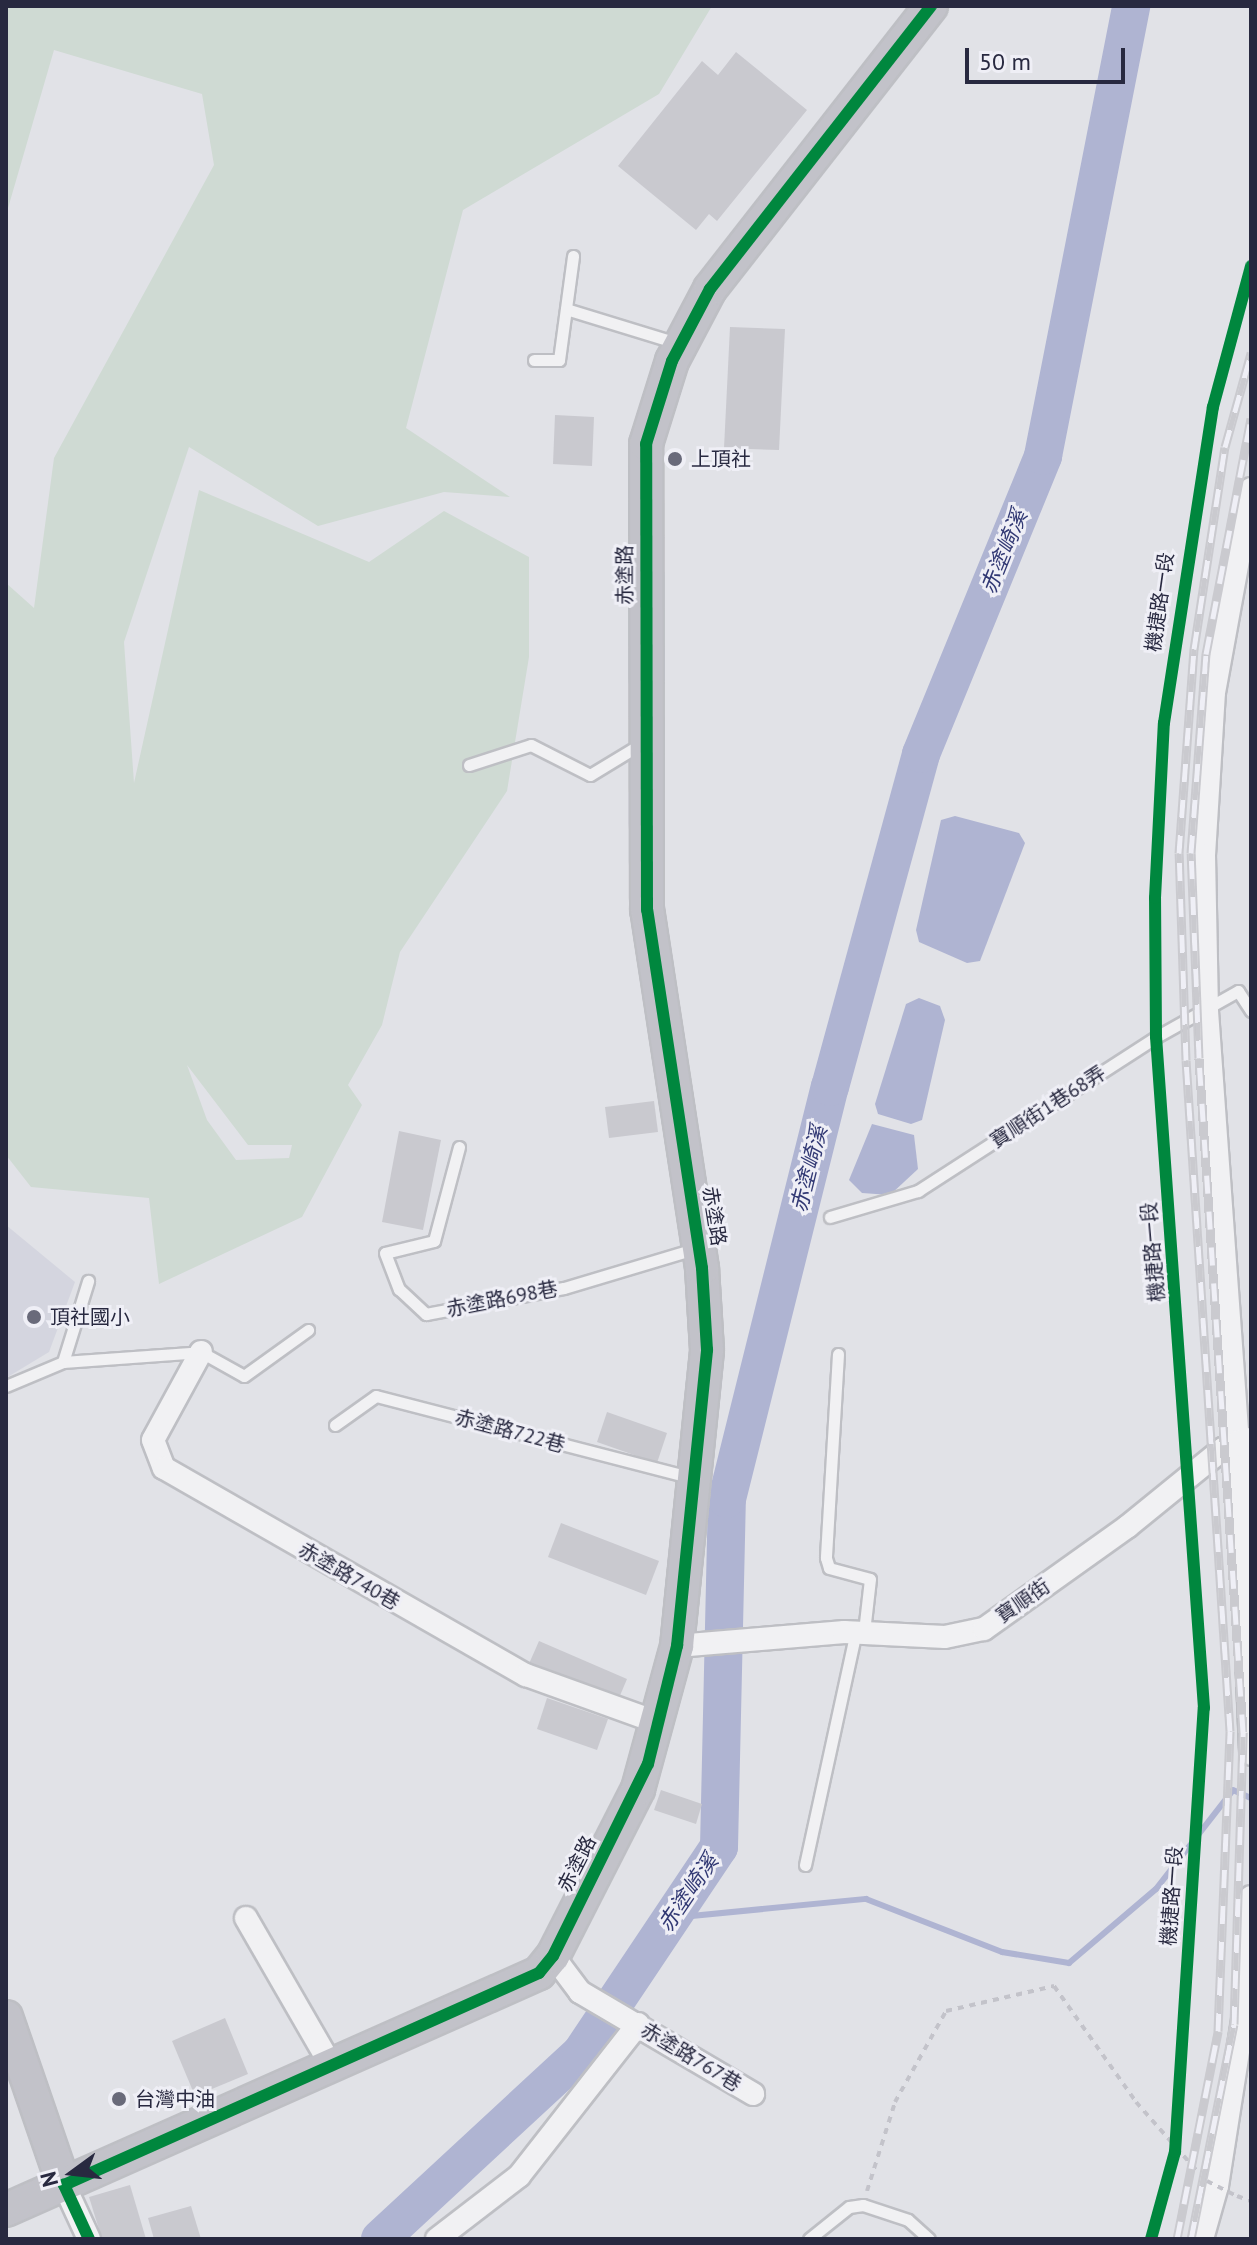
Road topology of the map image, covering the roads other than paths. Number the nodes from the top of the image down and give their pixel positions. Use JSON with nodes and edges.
{"nodes":[{"id":1,"x":931,"y":6,"type":"edge"},
{"id":2,"x":573,"y":256,"type":"dead end"},
{"id":3,"x":566,"y":309,"type":"junction"},
{"id":4,"x":681,"y":345,"type":"junction"},
{"id":5,"x":534,"y":360,"type":"dead end"},
{"id":6,"x":1251,"y":489,"type":"edge"},
{"id":7,"x":646,"y":741,"type":"junction"},
{"id":8,"x":469,"y":765,"type":"dead end"},
{"id":9,"x":1207,"y":1011,"type":"junction"},
{"id":10,"x":1251,"y":1011,"type":"edge"},
{"id":11,"x":459,"y":1147,"type":"dead end"},
{"id":12,"x":830,"y":1217,"type":"dead end"},
{"id":13,"x":699,"y":1248,"type":"junction"},
{"id":14,"x":88,"y":1281,"type":"dead end"},
{"id":15,"x":308,"y":1330,"type":"dead end"},
{"id":16,"x":201,"y":1352,"type":"junction"},
{"id":17,"x":838,"y":1354,"type":"dead end"},
{"id":18,"x":63,"y":1362,"type":"junction"},
{"id":19,"x":6,"y":1386,"type":"edge"},
{"id":20,"x":1251,"y":1418,"type":"edge"},
{"id":21,"x":335,"y":1425,"type":"dead end"},
{"id":22,"x":1244,"y":1440,"type":"edge"},
{"id":23,"x":694,"y":1478,"type":"junction"},
{"id":24,"x":860,"y":1632,"type":"junction"},
{"id":25,"x":688,"y":1643,"type":"junction"},
{"id":26,"x":659,"y":1723,"type":"junction"},
{"id":27,"x":1251,"y":1754,"type":"edge"},
{"id":28,"x":805,"y":1865,"type":"dead end"},
{"id":29,"x":1251,"y":1897,"type":"edge"},
{"id":30,"x":246,"y":1918,"type":"dead end"},
{"id":31,"x":553,"y":1956,"type":"junction"},
{"id":32,"x":6,"y":2017,"type":"edge"},
{"id":33,"x":634,"y":2022,"type":"junction"},
{"id":34,"x":332,"y":2067,"type":"junction"},
{"id":35,"x":753,"y":2094,"type":"dead end"},
{"id":36,"x":64,"y":2185,"type":"junction"},
{"id":37,"x":14,"y":2208,"type":"edge"},
{"id":38,"x":89,"y":2239,"type":"edge"},
{"id":39,"x":437,"y":2239,"type":"edge"},
{"id":40,"x":809,"y":2239,"type":"edge"},
{"id":41,"x":929,"y":2239,"type":"edge"},
{"id":42,"x":1202,"y":2239,"type":"edge"}],
"edges":[{"from":1,"to":4,"type":"street","name":"赤塗路"},
{"from":2,"to":3,"type":"lane"},
{"from":3,"to":4,"type":"lane"},
{"from":3,"to":5,"type":"lane"},
{"from":4,"to":7,"type":"street","name":"赤塗路"},
{"from":6,"to":9,"type":"street"},
{"from":7,"to":8,"type":"lane"},
{"from":7,"to":13,"type":"street","name":"赤塗路"},
{"from":9,"to":10,"type":"lane","name":"寶順街1巷68弄"},
{"from":9,"to":12,"type":"lane","name":"寶順街1巷68弄"},
{"from":9,"to":22,"type":"street"},
{"from":11,"to":13,"type":"lane","name":"赤塗路698巷"},
{"from":13,"to":23,"type":"street","name":"赤塗路"},
{"from":14,"to":18,"type":"lane"},
{"from":15,"to":16,"type":"lane"},
{"from":16,"to":18,"type":"lane"},
{"from":16,"to":26,"type":"street","name":"赤塗路740巷"},
{"from":17,"to":24,"type":"lane"},
{"from":18,"to":19,"type":"lane"},
{"from":20,"to":22,"type":"lane"},
{"from":21,"to":23,"type":"lane","name":"赤塗路722巷"},
{"from":22,"to":24,"type":"street","name":"寶順街"},
{"from":22,"to":27,"type":"street"},
{"from":23,"to":25,"type":"street","name":"赤塗路"},
{"from":24,"to":25,"type":"street","name":"寶順街"},
{"from":24,"to":28,"type":"lane"},
{"from":25,"to":26,"type":"street","name":"赤塗路"},
{"from":26,"to":31,"type":"street","name":"赤塗路"},
{"from":29,"to":42,"type":"street"},
{"from":30,"to":34,"type":"street"},
{"from":31,"to":33,"type":"street","name":"赤塗路767巷"},
{"from":31,"to":34,"type":"street","name":"赤塗路"},
{"from":32,"to":36,"type":"street"},
{"from":33,"to":35,"type":"street","name":"赤塗路767巷"},
{"from":33,"to":39,"type":"street"},
{"from":34,"to":36,"type":"street","name":"赤塗路"},
{"from":36,"to":37,"type":"street","name":"赤塗路"},
{"from":36,"to":38,"type":"street"},
{"from":40,"to":41,"type":"lane"}]}
